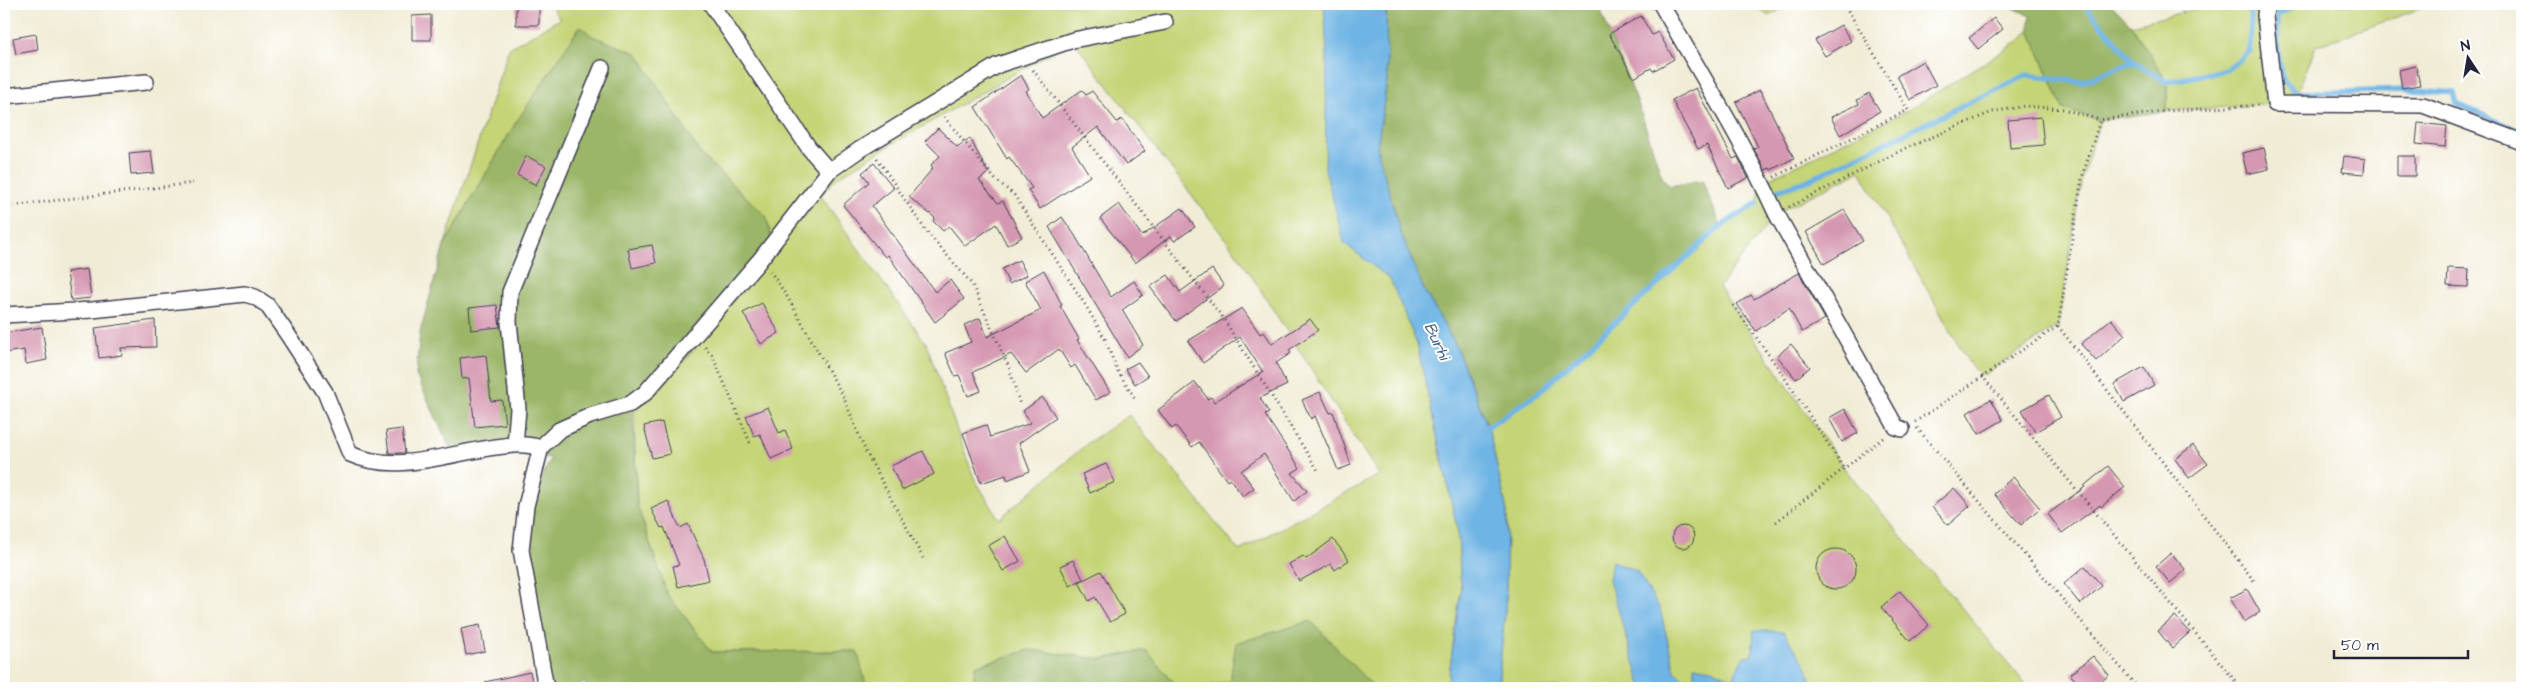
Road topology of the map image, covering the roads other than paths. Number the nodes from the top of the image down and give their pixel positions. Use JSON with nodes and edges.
{"nodes":[{"id":1,"x":711,"y":4,"type":"edge"},
{"id":2,"x":1661,"y":4,"type":"edge"},
{"id":3,"x":2266,"y":4,"type":"edge"},
{"id":4,"x":1165,"y":22,"type":"dead end"},
{"id":5,"x":602,"y":68,"type":"dead end"},
{"id":6,"x":146,"y":82,"type":"dead end"},
{"id":7,"x":4,"y":96,"type":"edge"},
{"id":8,"x":2522,"y":142,"type":"edge"},
{"id":9,"x":829,"y":171,"type":"junction"},
{"id":10,"x":4,"y":315,"type":"edge"},
{"id":11,"x":1904,"y":426,"type":"road end"},
{"id":12,"x":515,"y":445,"type":"junction"},
{"id":13,"x":541,"y":447,"type":"junction"},
{"id":14,"x":546,"y":688,"type":"edge"}],
"edges":[{"from":1,"to":9,"type":"street"},
{"from":2,"to":11,"type":"street"},
{"from":3,"to":8,"type":"street"},
{"from":4,"to":9,"type":"street"},
{"from":5,"to":12,"type":"street"},
{"from":6,"to":7,"type":"street"},
{"from":9,"to":13,"type":"street"},
{"from":10,"to":12,"type":"street"},
{"from":12,"to":13,"type":"street"},
{"from":13,"to":14,"type":"street"}]}
